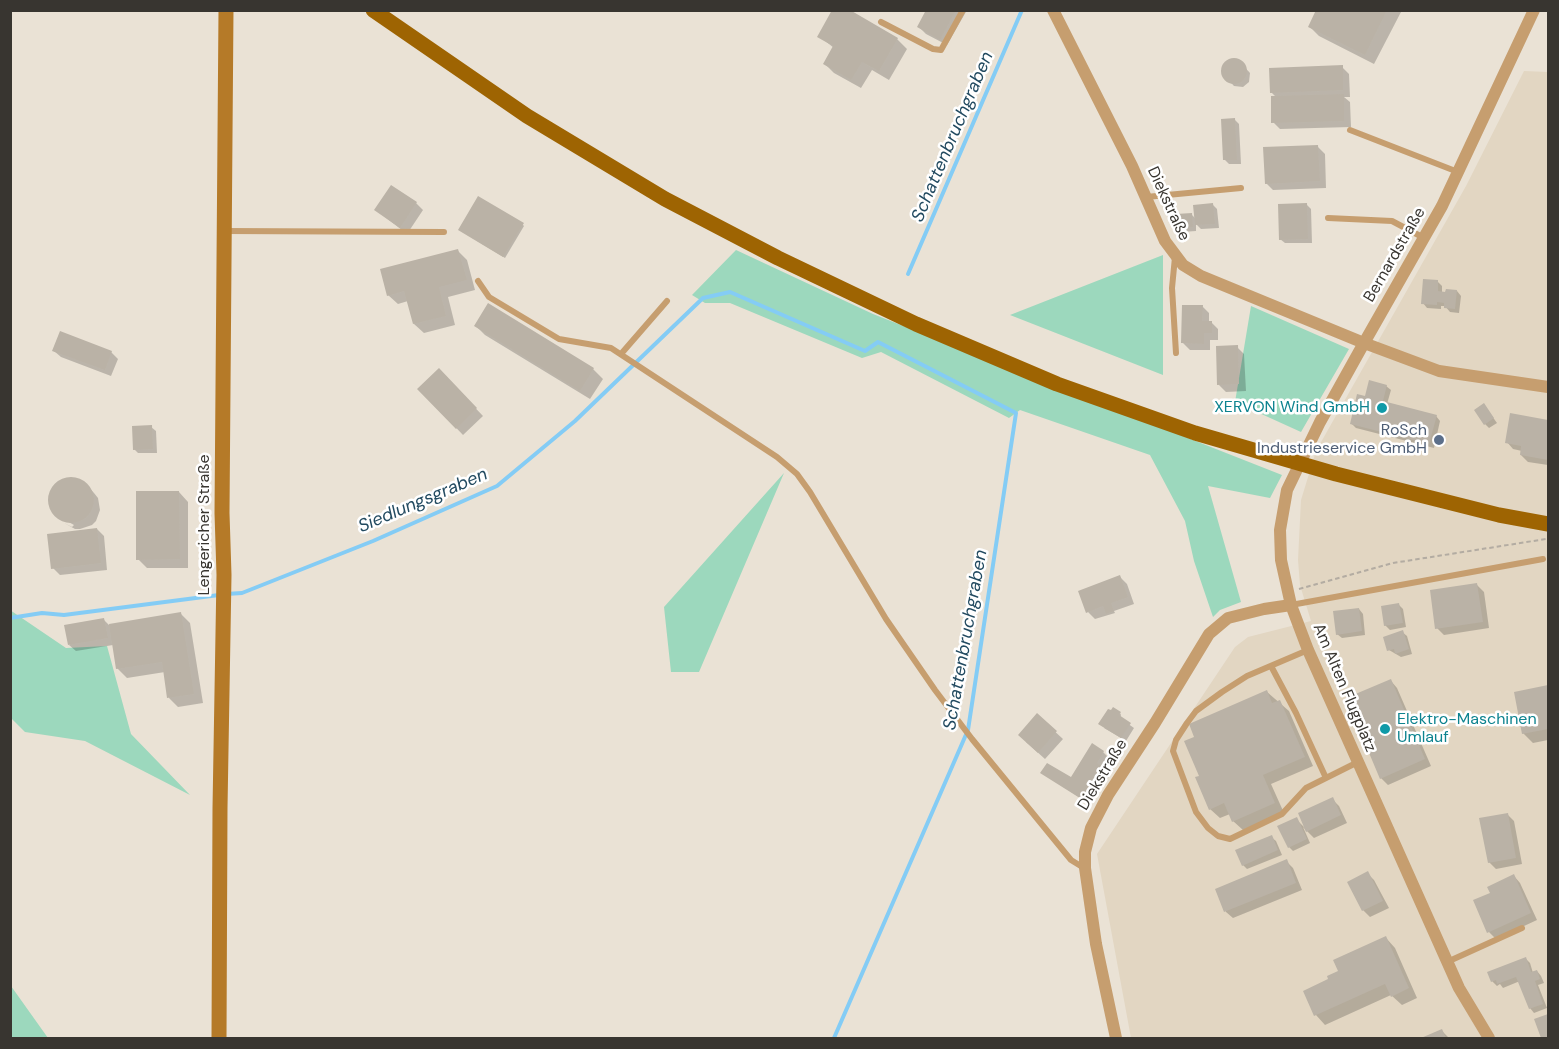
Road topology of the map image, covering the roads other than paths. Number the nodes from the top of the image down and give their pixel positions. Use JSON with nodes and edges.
{"nodes":[{"id":1,"x":226,"y":10,"type":"edge"},
{"id":2,"x":373,"y":10,"type":"edge"},
{"id":3,"x":963,"y":10,"type":"edge"},
{"id":4,"x":1053,"y":10,"type":"edge"},
{"id":5,"x":1534,"y":10,"type":"edge"},
{"id":6,"x":881,"y":22,"type":"dead end"},
{"id":7,"x":1350,"y":130,"type":"dead end"},
{"id":8,"x":1458,"y":172,"type":"junction"},
{"id":9,"x":1241,"y":188,"type":"dead end"},
{"id":10,"x":1145,"y":197,"type":"junction"},
{"id":11,"x":1328,"y":218,"type":"dead end"},
{"id":12,"x":225,"y":231,"type":"junction"},
{"id":13,"x":444,"y":232,"type":"dead end"},
{"id":14,"x":1424,"y":238,"type":"junction"},
{"id":15,"x":1175,"y":256,"type":"junction"},
{"id":16,"x":478,"y":280,"type":"dead end"},
{"id":17,"x":667,"y":301,"type":"dead end"},
{"id":18,"x":1364,"y":343,"type":"junction"},
{"id":19,"x":1176,"y":354,"type":"dead end"},
{"id":20,"x":624,"y":356,"type":"junction"},
{"id":21,"x":1548,"y":387,"type":"edge"},
{"id":22,"x":1548,"y":524,"type":"edge"},
{"id":23,"x":1543,"y":559,"type":"dead end"},
{"id":24,"x":1291,"y":605,"type":"junction"},
{"id":25,"x":1308,"y":650,"type":"junction"},
{"id":26,"x":1270,"y":666,"type":"junction"},
{"id":27,"x":1358,"y":762,"type":"junction"},
{"id":28,"x":1326,"y":778,"type":"junction"},
{"id":29,"x":1085,"y":868,"type":"junction"},
{"id":30,"x":1522,"y":928,"type":"dead end"},
{"id":31,"x":1448,"y":962,"type":"junction"},
{"id":32,"x":219,"y":1038,"type":"edge"},
{"id":33,"x":1116,"y":1038,"type":"edge"},
{"id":34,"x":1489,"y":1038,"type":"edge"}],
"edges":[{"from":1,"to":12,"type":"main road","name":"Lengericher Straße"},
{"from":2,"to":22,"type":"main road"},
{"from":3,"to":6,"type":"lane"},
{"from":4,"to":10,"type":"street","name":"Diekstraße"},
{"from":5,"to":8,"type":"street","name":"Bernardstraße"},
{"from":7,"to":8,"type":"lane"},
{"from":8,"to":14,"type":"street","name":"Bernardstraße"},
{"from":9,"to":10,"type":"lane"},
{"from":10,"to":15,"type":"street","name":"Diekstraße"},
{"from":11,"to":14,"type":"lane"},
{"from":12,"to":13,"type":"lane"},
{"from":12,"to":32,"type":"main road","name":"Lengericher Straße"},
{"from":14,"to":18,"type":"street","name":"Bernardstraße"},
{"from":15,"to":18,"type":"street","name":"Diekstraße"},
{"from":15,"to":19,"type":"lane"},
{"from":16,"to":20,"type":"lane"},
{"from":17,"to":20,"type":"lane"},
{"from":18,"to":21,"type":"street"},
{"from":18,"to":24,"type":"street","name":"Am Alten Flugplatz"},
{"from":20,"to":29,"type":"lane"},
{"from":23,"to":24,"type":"lane"},
{"from":24,"to":25,"type":"street","name":"Am Alten Flugplatz"},
{"from":24,"to":29,"type":"street","name":"Diekstraße"},
{"from":25,"to":26,"type":"lane"},
{"from":25,"to":27,"type":"street","name":"Am Alten Flugplatz"},
{"from":26,"to":28,"type":"lane"},
{"from":26,"to":28,"type":"lane"},
{"from":27,"to":28,"type":"lane"},
{"from":27,"to":31,"type":"street","name":"Am Alten Flugplatz"},
{"from":29,"to":33,"type":"street","name":"Diekstraße"},
{"from":30,"to":31,"type":"lane"},
{"from":31,"to":34,"type":"street","name":"Am Alten Flugplatz"}]}
